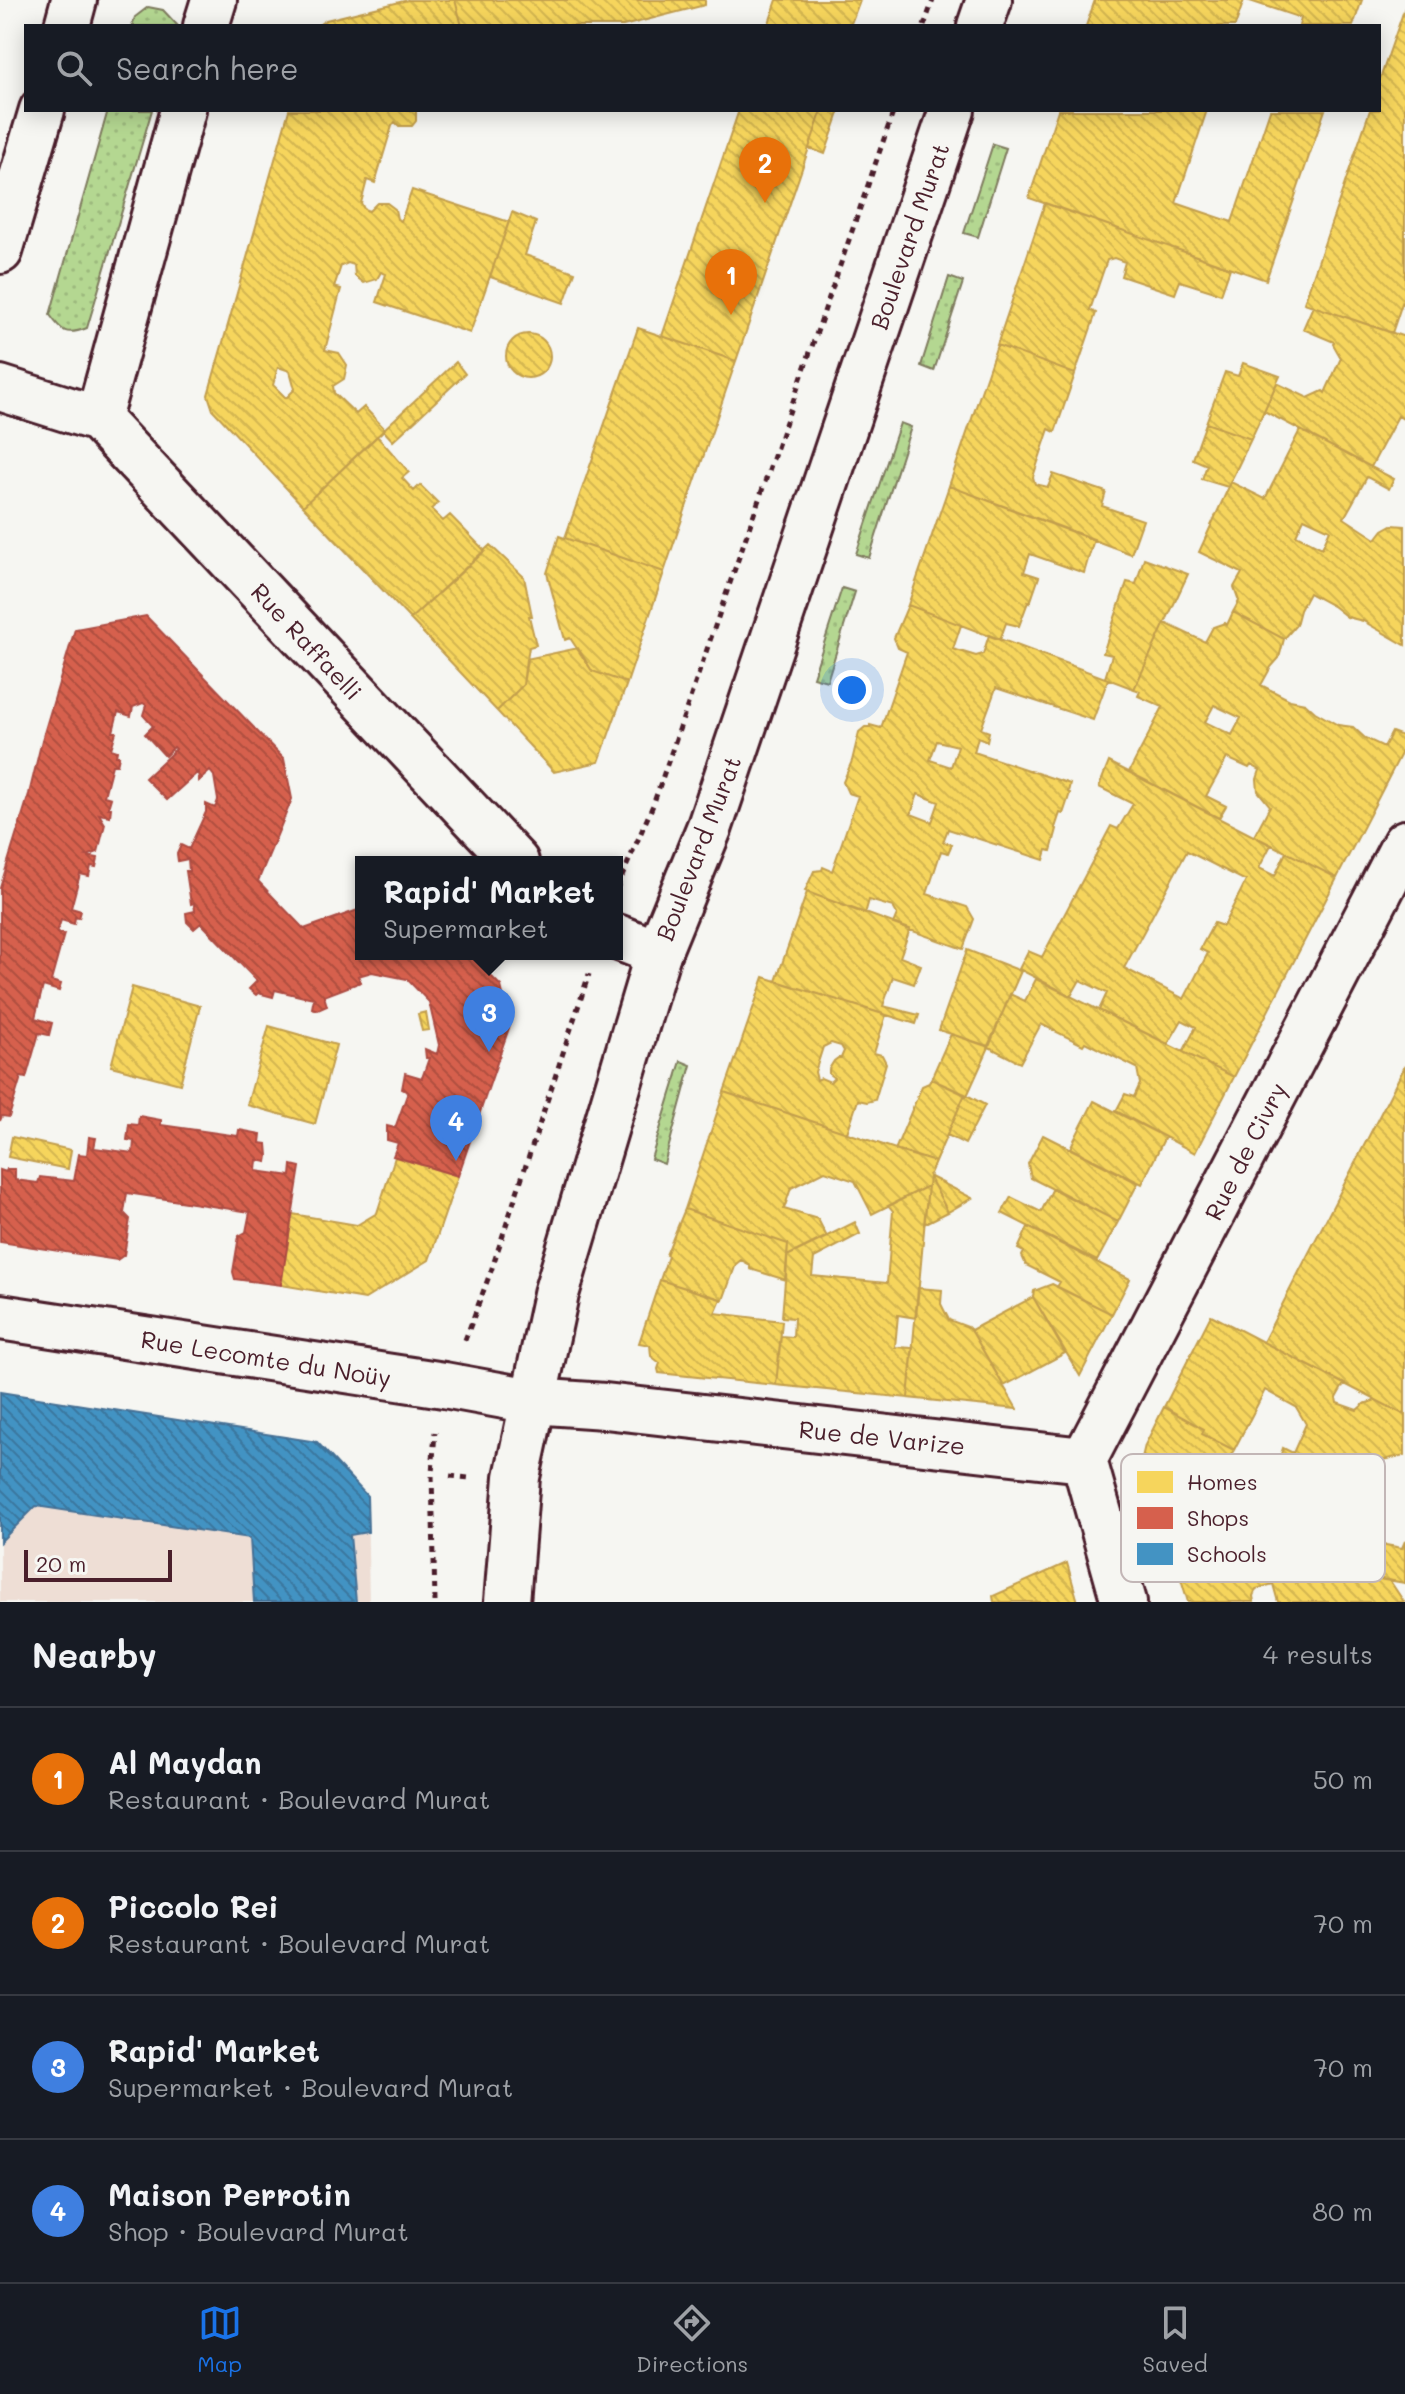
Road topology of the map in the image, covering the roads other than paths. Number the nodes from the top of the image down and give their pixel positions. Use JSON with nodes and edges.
{"nodes":[{"id":1,"x":74,"y":0,"type":"edge"},
{"id":2,"x":214,"y":0,"type":"edge"},
{"id":3,"x":989,"y":0,"type":"edge"},
{"id":4,"x":68,"y":24,"type":"edge"},
{"id":5,"x":207,"y":24,"type":"edge"},
{"id":6,"x":981,"y":24,"type":"edge"},
{"id":7,"x":41,"y":112,"type":"edge"},
{"id":8,"x":182,"y":112,"type":"edge"},
{"id":9,"x":951,"y":112,"type":"edge"},
{"id":10,"x":0,"y":251,"type":"edge"},
{"id":11,"x":0,"y":388,"type":"edge"},
{"id":12,"x":98,"y":419,"type":"junction"},
{"id":13,"x":1405,"y":843,"type":"edge"},
{"id":14,"x":510,"y":856,"type":"edge"},
{"id":15,"x":623,"y":953,"type":"edge"},
{"id":16,"x":658,"y":953,"type":"junction"},
{"id":17,"x":0,"y":1317,"type":"edge"},
{"id":18,"x":532,"y":1401,"type":"junction"},
{"id":19,"x":1084,"y":1460,"type":"junction"},
{"id":20,"x":507,"y":1602,"type":"edge"},
{"id":21,"x":1124,"y":1602,"type":"edge"}],
"edges":[{"from":1,"to":4,"type":"street"},
{"from":2,"to":5,"type":"street"},
{"from":3,"to":6,"type":"street"},
{"from":7,"to":10,"type":"street"},
{"from":8,"to":12,"type":"street"},
{"from":9,"to":16,"type":"street","name":"Boulevard Murat"},
{"from":11,"to":12,"type":"street"},
{"from":12,"to":14,"type":"street","name":"Rue Raffaelli"},
{"from":13,"to":19,"type":"street","name":"Rue de Civry"},
{"from":15,"to":16,"type":"street"},
{"from":16,"to":18,"type":"street","name":"Boulevard Murat"},
{"from":17,"to":18,"type":"street","name":"Rue Lecomte du Noüy"},
{"from":18,"to":19,"type":"street","name":"Rue de Varize"},
{"from":18,"to":20,"type":"street","name":"Boulevard Murat"},
{"from":19,"to":21,"type":"street"}]}
